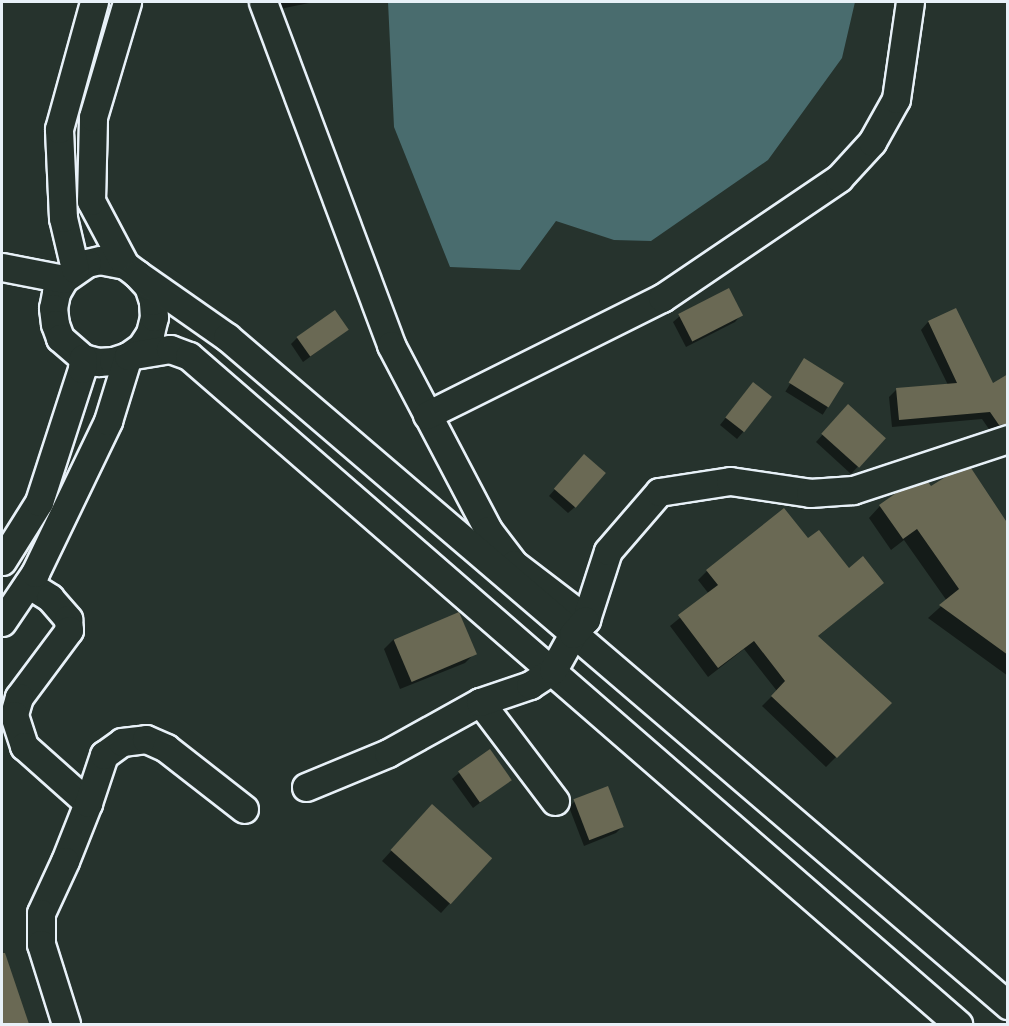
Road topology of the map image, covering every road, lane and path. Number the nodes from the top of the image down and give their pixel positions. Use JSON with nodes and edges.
{"nodes":[{"id":1,"x":94,"y":2,"type":"edge"},
{"id":2,"x":127,"y":2,"type":"edge"},
{"id":3,"x":263,"y":2,"type":"edge"},
{"id":4,"x":910,"y":2,"type":"edge"},
{"id":5,"x":2,"y":267,"type":"edge"},
{"id":6,"x":131,"y":269,"type":"junction"},
{"id":7,"x":69,"y":274,"type":"junction"},
{"id":8,"x":128,"y":356,"type":"junction"},
{"id":9,"x":83,"y":358,"type":"junction"},
{"id":10,"x":427,"y":415,"type":"junction"},
{"id":11,"x":1008,"y":439,"type":"edge"},
{"id":12,"x":2,"y":561,"type":"edge"},
{"id":13,"x":28,"y":584,"type":"junction"},
{"id":14,"x":2,"y":622,"type":"edge"},
{"id":15,"x":580,"y":626,"type":"junction"},
{"id":16,"x":553,"y":670,"type":"junction"},
{"id":17,"x":480,"y":702,"type":"junction"},
{"id":18,"x":306,"y":787,"type":"dead end"},
{"id":19,"x":555,"y":801,"type":"dead end"},
{"id":20,"x":87,"y":804,"type":"junction"},
{"id":21,"x":244,"y":809,"type":"dead end"},
{"id":22,"x":1008,"y":1005,"type":"edge"},
{"id":23,"x":66,"y":1024,"type":"edge"},
{"id":24,"x":958,"y":1024,"type":"edge"}],
"edges":[{"from":1,"to":7,"type":"street"},
{"from":2,"to":6,"type":"street"},
{"from":3,"to":10,"type":"street"},
{"from":4,"to":10,"type":"street"},
{"from":5,"to":7,"type":"street"},
{"from":6,"to":7,"type":"street"},
{"from":6,"to":8,"type":"street"},
{"from":6,"to":15,"type":"street"},
{"from":7,"to":9,"type":"street"},
{"from":8,"to":9,"type":"street"},
{"from":8,"to":13,"type":"street"},
{"from":8,"to":16,"type":"street"},
{"from":9,"to":12,"type":"street"},
{"from":10,"to":15,"type":"street"},
{"from":11,"to":15,"type":"street"},
{"from":13,"to":14,"type":"street"},
{"from":13,"to":20,"type":"street"},
{"from":15,"to":16,"type":"street"},
{"from":15,"to":22,"type":"street"},
{"from":16,"to":17,"type":"street"},
{"from":16,"to":24,"type":"street"},
{"from":17,"to":18,"type":"street"},
{"from":17,"to":19,"type":"street"},
{"from":20,"to":21,"type":"street"},
{"from":20,"to":23,"type":"street"}]}
